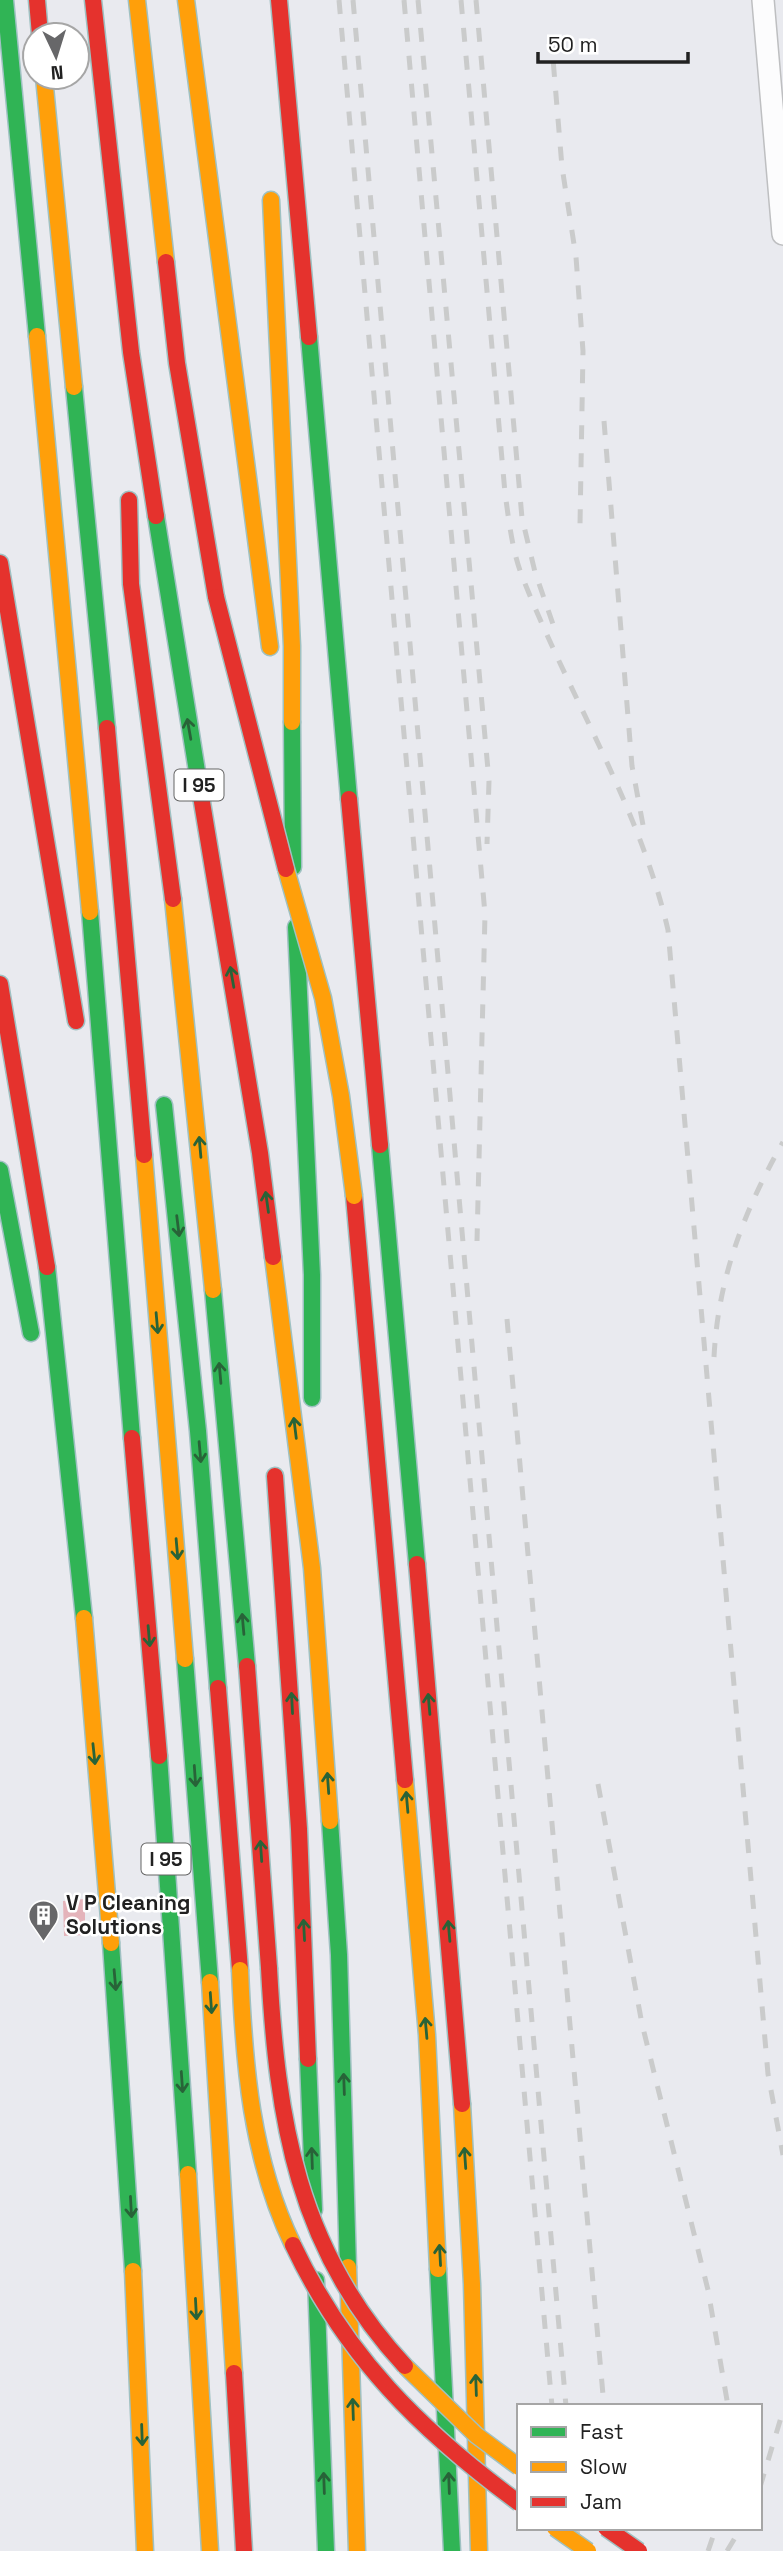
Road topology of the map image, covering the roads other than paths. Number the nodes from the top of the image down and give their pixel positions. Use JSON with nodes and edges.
{"nodes":[{"id":1,"x":5,"y":0,"type":"edge"},
{"id":2,"x":37,"y":0,"type":"edge"},
{"id":3,"x":93,"y":0,"type":"edge"},
{"id":4,"x":137,"y":0,"type":"edge"},
{"id":5,"x":186,"y":0,"type":"edge"},
{"id":6,"x":279,"y":0,"type":"edge"},
{"id":7,"x":763,"y":0,"type":"edge"},
{"id":8,"x":39,"y":21,"type":"edge"},
{"id":9,"x":45,"y":91,"type":"edge"},
{"id":10,"x":270,"y":184,"type":"dead end"},
{"id":11,"x":783,"y":234,"type":"edge"},
{"id":12,"x":0,"y":563,"type":"edge"},
{"id":13,"x":272,"y":664,"type":"dead end"},
{"id":14,"x":276,"y":690,"type":"dead end"},
{"id":15,"x":107,"y":722,"type":"junction"},
{"id":16,"x":171,"y":759,"type":"dead end"},
{"id":17,"x":291,"y":809,"type":"junction"},
{"id":18,"x":142,"y":937,"type":"dead end"},
{"id":19,"x":0,"y":984,"type":"edge"},
{"id":20,"x":79,"y":1037,"type":"dead end"},
{"id":21,"x":88,"y":1090,"type":"dead end"},
{"id":22,"x":162,"y":1093,"type":"dead end"},
{"id":23,"x":0,"y":1170,"type":"edge"},
{"id":24,"x":116,"y":1250,"type":"junction"},
{"id":25,"x":35,"y":1352,"type":"dead end"},
{"id":26,"x":46,"y":1414,"type":"dead end"},
{"id":27,"x":274,"y":1463,"type":"dead end"},
{"id":28,"x":312,"y":1568,"type":"junction"},
{"id":29,"x":88,"y":1686,"type":"junction"},
{"id":30,"x":517,"y":2465,"type":"edge"},
{"id":31,"x":517,"y":2502,"type":"edge"},
{"id":32,"x":558,"y":2530,"type":"edge"},
{"id":33,"x":609,"y":2530,"type":"edge"},
{"id":34,"x":145,"y":2551,"type":"edge"},
{"id":35,"x":210,"y":2551,"type":"edge"},
{"id":36,"x":244,"y":2551,"type":"edge"},
{"id":37,"x":326,"y":2551,"type":"edge"},
{"id":38,"x":357,"y":2551,"type":"edge"},
{"id":39,"x":452,"y":2551,"type":"edge"},
{"id":40,"x":479,"y":2551,"type":"edge"},
{"id":41,"x":588,"y":2551,"type":"edge"},
{"id":42,"x":639,"y":2551,"type":"edge"}],
"edges":[{"from":1,"to":24,"type":"highway","number":"I 95"},
{"from":2,"to":8,"type":"highway"},
{"from":28,"to":3,"type":"highway","number":"I 95","one_way":true},
{"from":39,"to":4,"type":"highway","one_way":true,"bridge":true},
{"from":5,"to":13,"type":"highway"},
{"from":40,"to":6,"type":"highway","one_way":true},
{"from":7,"to":11,"type":"street"},
{"from":9,"to":15,"type":"highway"},
{"from":10,"to":17,"type":"highway"},
{"from":12,"to":20,"type":"highway"},
{"from":14,"to":17,"type":"highway"},
{"from":15,"to":18,"type":"highway"},
{"from":15,"to":36,"type":"highway","one_way":true},
{"from":30,"to":16,"type":"highway","one_way":true,"bridge":true},
{"from":17,"to":28,"type":"highway"},
{"from":19,"to":29,"type":"highway"},
{"from":21,"to":24,"type":"highway"},
{"from":22,"to":31,"type":"highway","one_way":true,"bridge":true},
{"from":23,"to":25,"type":"highway"},
{"from":24,"to":35,"type":"highway","number":"I 95","one_way":true},
{"from":26,"to":29,"type":"highway"},
{"from":37,"to":27,"type":"highway","one_way":true},
{"from":38,"to":28,"type":"highway","number":"I 95","one_way":true},
{"from":29,"to":34,"type":"highway","one_way":true},
{"from":32,"to":41,"type":"highway","bridge":true},
{"from":33,"to":42,"type":"highway","bridge":true}]}
